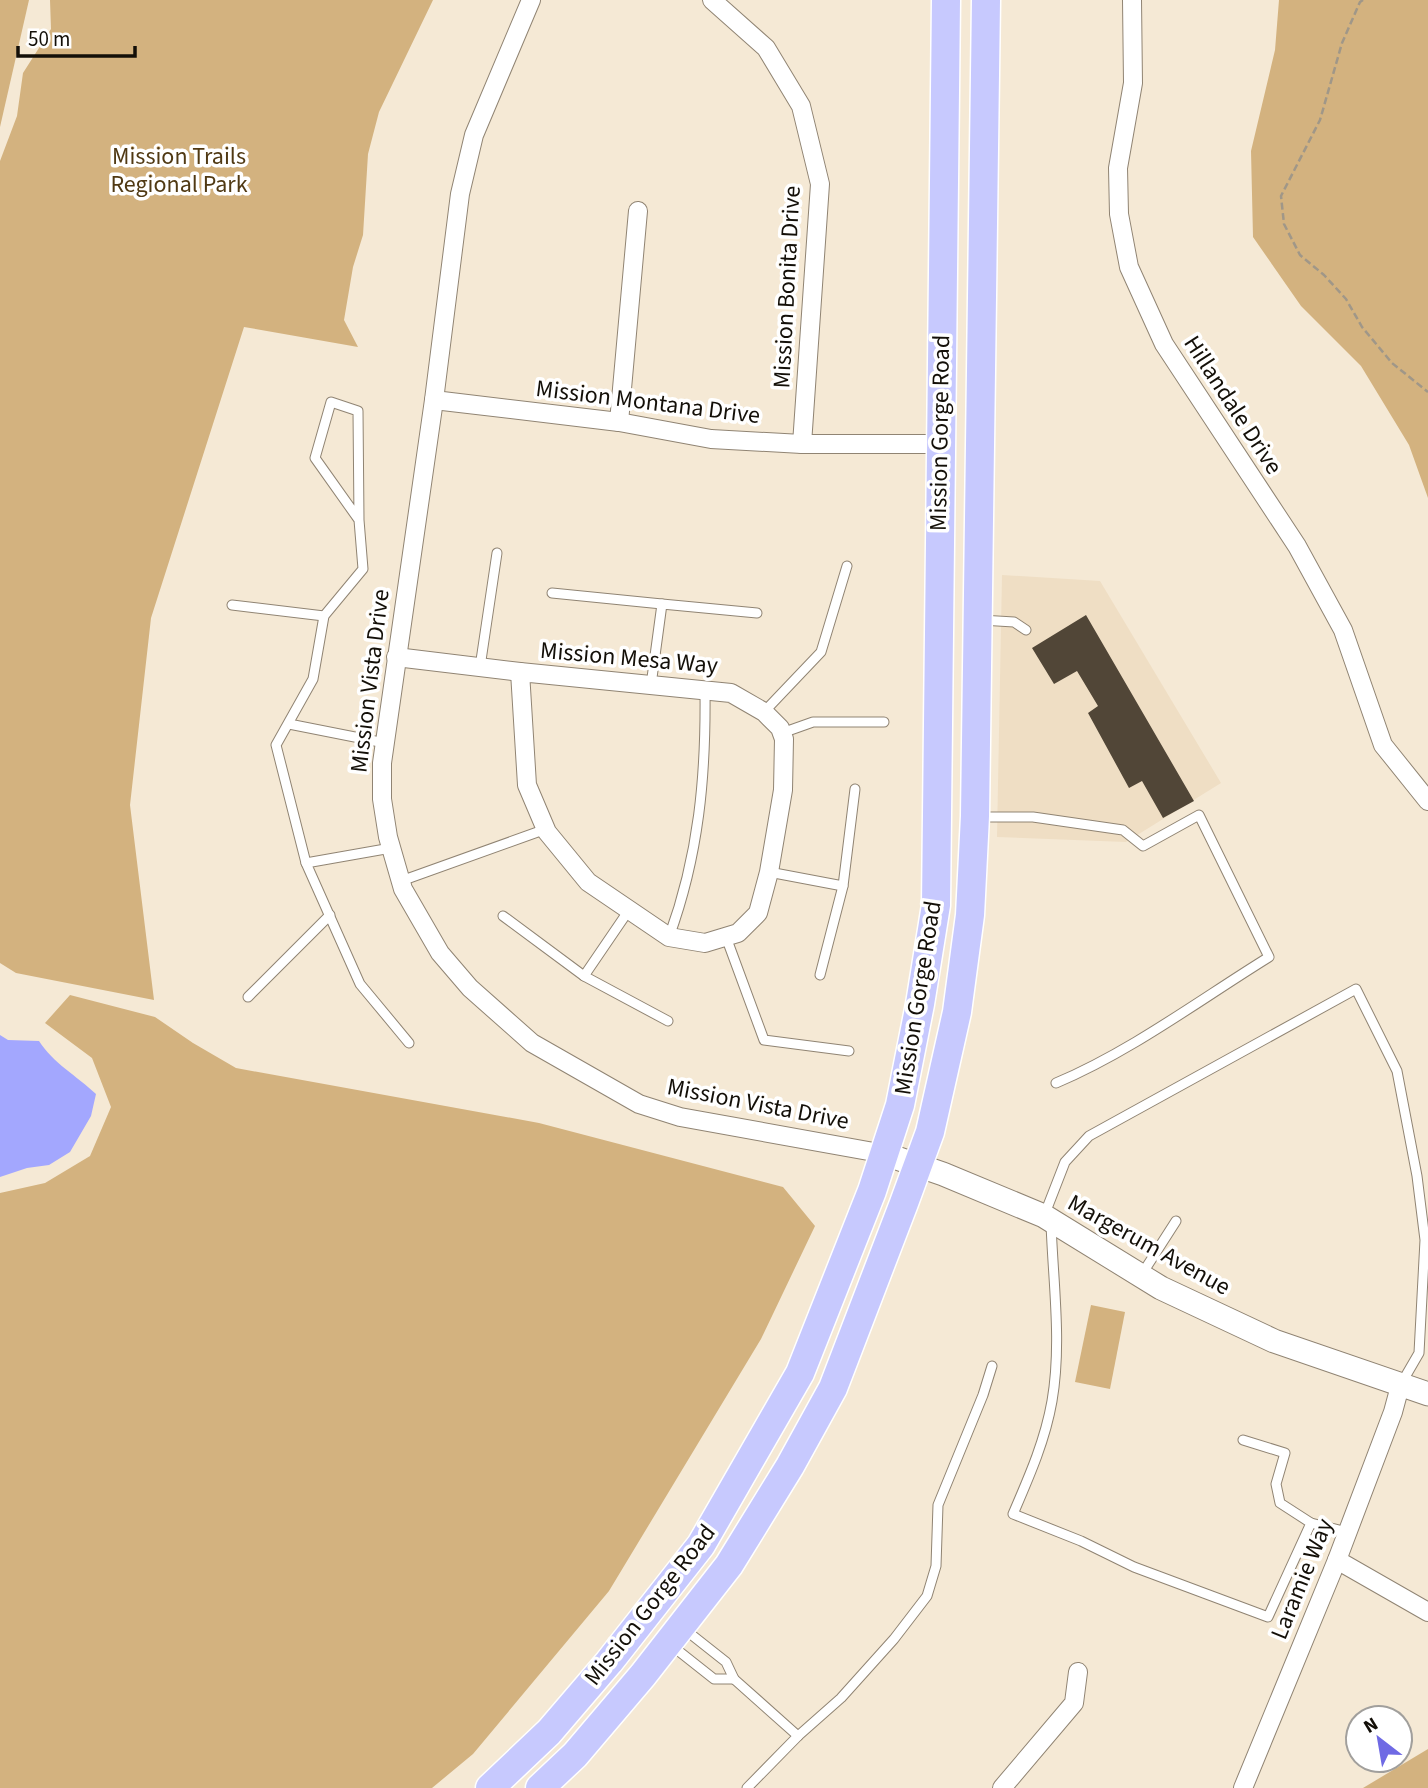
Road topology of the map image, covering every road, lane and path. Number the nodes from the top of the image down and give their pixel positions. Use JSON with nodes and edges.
{"nodes":[{"id":1,"x":531,"y":0,"type":"edge"},
{"id":2,"x":712,"y":0,"type":"edge"},
{"id":3,"x":946,"y":0,"type":"edge"},
{"id":4,"x":986,"y":0,"type":"edge"},
{"id":5,"x":1132,"y":0,"type":"edge"},
{"id":6,"x":1363,"y":0,"type":"edge"},
{"id":7,"x":638,"y":211,"type":"dead end"},
{"id":8,"x":1428,"y":392,"type":"edge"},
{"id":9,"x":435,"y":400,"type":"junction"},
{"id":10,"x":619,"y":422,"type":"junction"},
{"id":11,"x":802,"y":444,"type":"junction"},
{"id":12,"x":940,"y":444,"type":"junction"},
{"id":13,"x":359,"y":520,"type":"junction"},
{"id":14,"x":497,"y":553,"type":"dead end"},
{"id":15,"x":847,"y":566,"type":"dead end"},
{"id":16,"x":552,"y":593,"type":"dead end"},
{"id":17,"x":662,"y":604,"type":"junction"},
{"id":18,"x":232,"y":605,"type":"dead end"},
{"id":19,"x":757,"y":613,"type":"dead end"},
{"id":20,"x":324,"y":616,"type":"junction"},
{"id":21,"x":977,"y":619,"type":"junction"},
{"id":22,"x":1026,"y":630,"type":"dead end"},
{"id":23,"x":396,"y":657,"type":"junction"},
{"id":24,"x":480,"y":667,"type":"junction"},
{"id":25,"x":520,"y":672,"type":"junction"},
{"id":26,"x":651,"y":685,"type":"junction"},
{"id":27,"x":705,"y":690,"type":"junction"},
{"id":28,"x":764,"y":712,"type":"junction"},
{"id":29,"x":884,"y":722,"type":"dead end"},
{"id":30,"x":289,"y":724,"type":"junction"},
{"id":31,"x":782,"y":733,"type":"junction"},
{"id":32,"x":385,"y":743,"type":"junction"},
{"id":33,"x":855,"y":789,"type":"dead end"},
{"id":34,"x":1428,"y":801,"type":"edge"},
{"id":35,"x":975,"y":817,"type":"junction"},
{"id":36,"x":546,"y":829,"type":"junction"},
{"id":37,"x":391,"y":848,"type":"junction"},
{"id":38,"x":306,"y":863,"type":"junction"},
{"id":39,"x":769,"y":872,"type":"junction"},
{"id":40,"x":401,"y":881,"type":"junction"},
{"id":41,"x":843,"y":886,"type":"junction"},
{"id":42,"x":629,"y":910,"type":"junction"},
{"id":43,"x":330,"y":915,"type":"junction"},
{"id":44,"x":503,"y":916,"type":"dead end"},
{"id":45,"x":669,"y":937,"type":"junction"},
{"id":46,"x":726,"y":937,"type":"junction"},
{"id":47,"x":820,"y":975,"type":"dead end"},
{"id":48,"x":584,"y":976,"type":"junction"},
{"id":49,"x":248,"y":997,"type":"dead end"},
{"id":50,"x":667,"y":1021,"type":"dead end"},
{"id":51,"x":409,"y":1043,"type":"dead end"},
{"id":52,"x":849,"y":1051,"type":"dead end"},
{"id":53,"x":1056,"y":1083,"type":"dead end"},
{"id":54,"x":885,"y":1154,"type":"junction"},
{"id":55,"x":918,"y":1165,"type":"junction"},
{"id":56,"x":1048,"y":1219,"type":"junction"},
{"id":57,"x":1176,"y":1221,"type":"dead end"},
{"id":58,"x":1141,"y":1276,"type":"junction"},
{"id":59,"x":992,"y":1366,"type":"dead end"},
{"id":60,"x":1400,"y":1386,"type":"junction"},
{"id":61,"x":1428,"y":1394,"type":"edge"},
{"id":62,"x":1243,"y":1440,"type":"dead end"},
{"id":63,"x":1311,"y":1522,"type":"junction"},
{"id":64,"x":1347,"y":1532,"type":"junction"},
{"id":65,"x":1337,"y":1559,"type":"junction"},
{"id":66,"x":1428,"y":1612,"type":"edge"},
{"id":67,"x":674,"y":1635,"type":"junction"},
{"id":68,"x":1078,"y":1672,"type":"dead end"},
{"id":69,"x":734,"y":1679,"type":"junction"},
{"id":70,"x":798,"y":1737,"type":"junction"},
{"id":71,"x":490,"y":1788,"type":"edge"},
{"id":72,"x":540,"y":1788,"type":"edge"},
{"id":73,"x":747,"y":1788,"type":"edge"},
{"id":74,"x":1002,"y":1788,"type":"edge"},
{"id":75,"x":1243,"y":1788,"type":"edge"}],
"edges":[{"from":1,"to":9,"type":"street","name":"Mission Vista Drive"},
{"from":2,"to":11,"type":"street","name":"Mission Bonita Drive"},
{"from":3,"to":12,"type":"main road","name":"Mission Gorge Road"},
{"from":4,"to":21,"type":"main road","name":"Mission Gorge Road"},
{"from":5,"to":34,"type":"street","name":"Hillandale Drive"},
{"from":6,"to":8,"type":"path"},
{"from":7,"to":10,"type":"street"},
{"from":9,"to":10,"type":"street","name":"Mission Montana Drive"},
{"from":9,"to":23,"type":"street","name":"Mission Vista Drive"},
{"from":10,"to":11,"type":"street","name":"Mission Montana Drive"},
{"from":11,"to":12,"type":"street","name":"Mission Montana Drive"},
{"from":12,"to":54,"type":"main road","name":"Mission Gorge Road"},
{"from":13,"to":13,"type":"lane"},
{"from":13,"to":20,"type":"lane"},
{"from":14,"to":24,"type":"lane"},
{"from":15,"to":28,"type":"lane"},
{"from":16,"to":17,"type":"lane"},
{"from":17,"to":19,"type":"lane"},
{"from":17,"to":26,"type":"lane"},
{"from":18,"to":20,"type":"lane"},
{"from":20,"to":30,"type":"lane"},
{"from":21,"to":22,"type":"lane"},
{"from":21,"to":35,"type":"main road","name":"Mission Gorge Road"},
{"from":23,"to":24,"type":"street","name":"Mission Mesa Way"},
{"from":23,"to":32,"type":"street","name":"Mission Vista Drive"},
{"from":24,"to":25,"type":"street","name":"Mission Mesa Way"},
{"from":25,"to":26,"type":"street","name":"Mission Mesa Way"},
{"from":25,"to":36,"type":"street","name":"Mission Mesa Way"},
{"from":26,"to":27,"type":"street","name":"Mission Mesa Way"},
{"from":27,"to":28,"type":"street","name":"Mission Mesa Way"},
{"from":27,"to":45,"type":"lane"},
{"from":28,"to":31,"type":"street","name":"Mission Mesa Way"},
{"from":29,"to":31,"type":"lane"},
{"from":30,"to":32,"type":"lane"},
{"from":30,"to":38,"type":"lane"},
{"from":31,"to":39,"type":"street","name":"Mission Mesa Way"},
{"from":32,"to":37,"type":"street","name":"Mission Vista Drive"},
{"from":33,"to":41,"type":"lane"},
{"from":35,"to":53,"type":"lane"},
{"from":35,"to":55,"type":"main road","name":"Mission Gorge Road"},
{"from":36,"to":40,"type":"lane"},
{"from":36,"to":42,"type":"street","name":"Mission Mesa Way"},
{"from":37,"to":38,"type":"lane"},
{"from":37,"to":40,"type":"street","name":"Mission Vista Drive"},
{"from":38,"to":43,"type":"lane"},
{"from":39,"to":41,"type":"lane"},
{"from":39,"to":46,"type":"street","name":"Mission Mesa Way"},
{"from":40,"to":54,"type":"street","name":"Mission Vista Drive"},
{"from":41,"to":47,"type":"lane"},
{"from":42,"to":45,"type":"street","name":"Mission Mesa Way"},
{"from":42,"to":48,"type":"lane"},
{"from":43,"to":49,"type":"lane"},
{"from":43,"to":51,"type":"lane"},
{"from":44,"to":48,"type":"lane"},
{"from":45,"to":46,"type":"street","name":"Mission Mesa Way"},
{"from":46,"to":52,"type":"lane"},
{"from":48,"to":50,"type":"lane"},
{"from":54,"to":55,"type":"street","name":"Margerum Avenue"},
{"from":54,"to":71,"type":"main road","name":"Mission Gorge Road"},
{"from":55,"to":56,"type":"street","name":"Margerum Avenue"},
{"from":55,"to":67,"type":"main road","name":"Mission Gorge Road"},
{"from":56,"to":58,"type":"street","name":"Margerum Avenue"},
{"from":56,"to":60,"type":"lane"},
{"from":56,"to":63,"type":"lane"},
{"from":57,"to":58,"type":"lane"},
{"from":58,"to":60,"type":"street","name":"Margerum Avenue"},
{"from":59,"to":70,"type":"lane"},
{"from":60,"to":61,"type":"street","name":"Margerum Avenue"},
{"from":60,"to":64,"type":"street","name":"Laramie Way"},
{"from":62,"to":63,"type":"lane"},
{"from":63,"to":64,"type":"lane"},
{"from":64,"to":65,"type":"street","name":"Laramie Way"},
{"from":65,"to":66,"type":"street"},
{"from":65,"to":75,"type":"street","name":"Laramie Way"},
{"from":67,"to":69,"type":"lane"},
{"from":67,"to":69,"type":"lane"},
{"from":67,"to":72,"type":"main road","name":"Mission Gorge Road"},
{"from":68,"to":74,"type":"street"},
{"from":69,"to":70,"type":"lane"},
{"from":70,"to":73,"type":"lane"}]}
